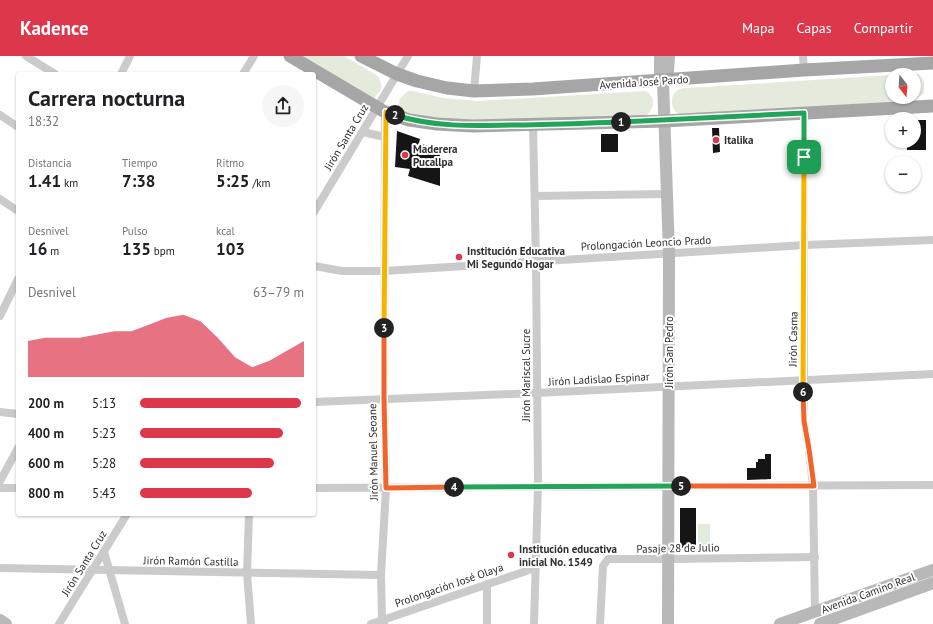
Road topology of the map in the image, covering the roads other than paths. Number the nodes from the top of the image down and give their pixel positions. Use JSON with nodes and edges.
{"nodes":[{"id":1,"x":26,"y":56,"type":"edge"},
{"id":2,"x":130,"y":56,"type":"edge"},
{"id":3,"x":254,"y":56,"type":"edge"},
{"id":4,"x":290,"y":56,"type":"edge"},
{"id":5,"x":361,"y":56,"type":"edge"},
{"id":6,"x":408,"y":56,"type":"edge"},
{"id":7,"x":477,"y":56,"type":"edge"},
{"id":8,"x":660,"y":56,"type":"edge"},
{"id":9,"x":669,"y":56,"type":"edge"},
{"id":10,"x":804,"y":56,"type":"edge"},
{"id":11,"x":933,"y":63,"type":"edge"},
{"id":12,"x":804,"y":70,"type":"junction"},
{"id":13,"x":52,"y":72,"type":"edge"},
{"id":14,"x":122,"y":72,"type":"edge"},
{"id":15,"x":244,"y":72,"type":"edge"},
{"id":16,"x":397,"y":74,"type":"junction"},
{"id":17,"x":663,"y":81,"type":"junction"},
{"id":18,"x":474,"y":91,"type":"junction"},
{"id":19,"x":933,"y":106,"type":"edge"},
{"id":20,"x":381,"y":110,"type":"junction"},
{"id":21,"x":804,"y":113,"type":"junction"},
{"id":22,"x":0,"y":115,"type":"edge"},
{"id":23,"x":664,"y":121,"type":"junction"},
{"id":24,"x":533,"y":125,"type":"junction"},
{"id":25,"x":16,"y":126,"type":"edge"},
{"id":26,"x":363,"y":132,"type":"junction"},
{"id":27,"x":385,"y":137,"type":"junction"},
{"id":28,"x":667,"y":194,"type":"junction"},
{"id":29,"x":535,"y":196,"type":"junction"},
{"id":30,"x":0,"y":199,"type":"edge"},
{"id":31,"x":316,"y":209,"type":"edge"},
{"id":32,"x":16,"y":210,"type":"edge"},
{"id":33,"x":933,"y":240,"type":"edge"},
{"id":34,"x":805,"y":245,"type":"junction"},
{"id":35,"x":669,"y":253,"type":"junction"},
{"id":36,"x":536,"y":261,"type":"junction"},
{"id":37,"x":316,"y":266,"type":"edge"},
{"id":38,"x":384,"y":271,"type":"junction"},
{"id":39,"x":16,"y":283,"type":"edge"},
{"id":40,"x":0,"y":316,"type":"edge"},
{"id":41,"x":933,"y":374,"type":"edge"},
{"id":42,"x":803,"y":380,"type":"junction"},
{"id":43,"x":669,"y":387,"type":"junction"},
{"id":44,"x":536,"y":393,"type":"junction"},
{"id":45,"x":384,"y":399,"type":"junction"},
{"id":46,"x":316,"y":402,"type":"edge"},
{"id":47,"x":0,"y":412,"type":"edge"},
{"id":48,"x":16,"y":414,"type":"edge"},
{"id":49,"x":16,"y":451,"type":"edge"},
{"id":50,"x":2,"y":471,"type":"edge"},
{"id":51,"x":0,"y":481,"type":"edge"},
{"id":52,"x":933,"y":485,"type":"edge"},
{"id":53,"x":538,"y":486,"type":"junction"},
{"id":54,"x":669,"y":486,"type":"junction"},
{"id":55,"x":814,"y":486,"type":"junction"},
{"id":56,"x":0,"y":488,"type":"edge"},
{"id":57,"x":16,"y":488,"type":"edge"},
{"id":58,"x":316,"y":488,"type":"edge"},
{"id":59,"x":386,"y":488,"type":"junction"},
{"id":60,"x":126,"y":516,"type":"edge"},
{"id":61,"x":249,"y":516,"type":"edge"},
{"id":62,"x":104,"y":552,"type":"junction"},
{"id":63,"x":815,"y":557,"type":"junction"},
{"id":64,"x":669,"y":559,"type":"junction"},
{"id":65,"x":0,"y":568,"type":"edge"},
{"id":66,"x":535,"y":568,"type":"junction"},
{"id":67,"x":92,"y":570,"type":"junction"},
{"id":68,"x":933,"y":570,"type":"edge"},
{"id":69,"x":110,"y":571,"type":"junction"},
{"id":70,"x":247,"y":572,"type":"junction"},
{"id":71,"x":381,"y":575,"type":"junction"},
{"id":72,"x":933,"y":583,"type":"edge"},
{"id":73,"x":487,"y":584,"type":"junction"},
{"id":74,"x":815,"y":612,"type":"junction"},
{"id":75,"x":0,"y":620,"type":"edge"},
{"id":76,"x":383,"y":622,"type":"edge"},
{"id":77,"x":6,"y":624,"type":"edge"},
{"id":78,"x":59,"y":624,"type":"edge"},
{"id":79,"x":125,"y":624,"type":"edge"},
{"id":80,"x":250,"y":624,"type":"edge"},
{"id":81,"x":371,"y":624,"type":"edge"},
{"id":82,"x":487,"y":624,"type":"edge"},
{"id":83,"x":534,"y":624,"type":"edge"},
{"id":84,"x":600,"y":624,"type":"edge"},
{"id":85,"x":668,"y":624,"type":"edge"},
{"id":86,"x":780,"y":624,"type":"edge"},
{"id":87,"x":820,"y":624,"type":"edge"}],
"edges":[{"from":1,"to":13,"type":"street"},
{"from":2,"to":14,"type":"street"},
{"from":3,"to":15,"type":"street"},
{"from":4,"to":20,"type":"main road"},
{"from":5,"to":16,"type":"main road","name":"Avenida José Pardo"},
{"from":6,"to":16,"type":"street","name":"Jirón Santa Cruz"},
{"from":7,"to":18,"type":"street"},
{"from":8,"to":17,"type":"main road","name":"Jirón San Pedro"},
{"from":9,"to":17,"type":"main road","name":"Jirón San Pedro"},
{"from":10,"to":12,"type":"street"},
{"from":11,"to":12,"type":"main road","name":"Avenida José Pardo"},
{"from":12,"to":17,"type":"main road","name":"Avenida José Pardo"},
{"from":16,"to":18,"type":"main road","name":"Avenida José Pardo"},
{"from":16,"to":20,"type":"street","name":"Jirón Santa Cruz"},
{"from":17,"to":18,"type":"main road","name":"Avenida José Pardo"},
{"from":17,"to":23,"type":"main road","name":"Jirón San Pedro"},
{"from":19,"to":21,"type":"main road"},
{"from":20,"to":24,"type":"main road"},
{"from":20,"to":26,"type":"street","name":"Jirón Santa Cruz"},
{"from":20,"to":27,"type":"street","name":"Jirón Manuel Seoane"},
{"from":21,"to":23,"type":"main road"},
{"from":21,"to":34,"type":"street","name":"Jirón Casma"},
{"from":22,"to":25,"type":"street"},
{"from":23,"to":24,"type":"main road"},
{"from":23,"to":28,"type":"main road","name":"Jirón San Pedro"},
{"from":24,"to":29,"type":"street","name":"Jirón Mariscal Sucre"},
{"from":26,"to":27,"type":"street"},
{"from":26,"to":31,"type":"street","name":"Jirón Santa Cruz"},
{"from":27,"to":38,"type":"street","name":"Jirón Manuel Seoane"},
{"from":28,"to":29,"type":"street"},
{"from":28,"to":35,"type":"main road","name":"Jirón San Pedro"},
{"from":29,"to":36,"type":"street","name":"Jirón Mariscal Sucre"},
{"from":30,"to":32,"type":"street"},
{"from":33,"to":34,"type":"street","name":"Prolongación Leoncio Prado"},
{"from":34,"to":35,"type":"street","name":"Prolongación Leoncio Prado"},
{"from":34,"to":42,"type":"street","name":"Jirón Casma"},
{"from":35,"to":36,"type":"street","name":"Prolongación Leoncio Prado"},
{"from":35,"to":43,"type":"main road","name":"Jirón San Pedro"},
{"from":36,"to":38,"type":"street","name":"Prolongación Leoncio Prado"},
{"from":36,"to":44,"type":"street","name":"Jirón Mariscal Sucre"},
{"from":37,"to":38,"type":"street","name":"Prolongación Leoncio Prado"},
{"from":38,"to":45,"type":"street","name":"Jirón Manuel Seoane"},
{"from":39,"to":40,"type":"street"},
{"from":41,"to":42,"type":"street","name":"Jirón Ladislao Espinar"},
{"from":42,"to":43,"type":"street","name":"Jirón Ladislao Espinar"},
{"from":42,"to":55,"type":"street","name":"Jirón Casma"},
{"from":43,"to":44,"type":"street","name":"Jirón Ladislao Espinar"},
{"from":43,"to":54,"type":"main road","name":"Jirón San Pedro"},
{"from":44,"to":45,"type":"street","name":"Jirón Ladislao Espinar"},
{"from":44,"to":53,"type":"street","name":"Jirón Mariscal Sucre"},
{"from":45,"to":46,"type":"street","name":"Jirón Ladislao Espinar"},
{"from":45,"to":59,"type":"street","name":"Jirón Manuel Seoane"},
{"from":47,"to":48,"type":"street"},
{"from":49,"to":50,"type":"street"},
{"from":50,"to":51,"type":"street"},
{"from":52,"to":55,"type":"street"},
{"from":53,"to":54,"type":"street"},
{"from":53,"to":59,"type":"street"},
{"from":53,"to":66,"type":"street","name":"Jirón Mariscal Sucre"},
{"from":54,"to":55,"type":"street"},
{"from":54,"to":64,"type":"main road","name":"Jirón San Pedro"},
{"from":55,"to":63,"type":"street","name":"Jirón Casma"},
{"from":56,"to":57,"type":"street"},
{"from":58,"to":59,"type":"street"},
{"from":59,"to":71,"type":"street","name":"Jirón Manuel Seoane"},
{"from":60,"to":62,"type":"street","name":"Jirón Santa Cruz"},
{"from":61,"to":70,"type":"street"},
{"from":62,"to":67,"type":"street","name":"Jirón Santa Cruz"},
{"from":62,"to":69,"type":"street"},
{"from":63,"to":64,"type":"street","name":"Pasaje 28 de Julio"},
{"from":63,"to":74,"type":"street","name":"Jirón Casma"},
{"from":64,"to":84,"type":"street","name":"Pasaje 28 de Julio"},
{"from":64,"to":85,"type":"main road","name":"Jirón San Pedro"},
{"from":65,"to":67,"type":"street","name":"Jirón Ramón Castilla"},
{"from":66,"to":73,"type":"street","name":"Prolongación José Olaya"},
{"from":66,"to":83,"type":"street","name":"Jirón Mariscal Sucre"},
{"from":67,"to":69,"type":"street","name":"Jirón Ramón Castilla"},
{"from":67,"to":78,"type":"street","name":"Jirón Santa Cruz"},
{"from":68,"to":74,"type":"main road","name":"Avenida Camino Real"},
{"from":69,"to":70,"type":"street","name":"Jirón Ramón Castilla"},
{"from":69,"to":79,"type":"street"},
{"from":70,"to":71,"type":"street","name":"Jirón Ramón Castilla"},
{"from":70,"to":80,"type":"street"},
{"from":71,"to":76,"type":"street","name":"Jirón Manuel Seoane"},
{"from":72,"to":87,"type":"main road","name":"Avenida Camino Real"},
{"from":73,"to":76,"type":"street","name":"Prolongación José Olaya"},
{"from":73,"to":82,"type":"street"},
{"from":74,"to":86,"type":"main road","name":"Avenida Camino Real"},
{"from":75,"to":77,"type":"main road"},
{"from":76,"to":81,"type":"street","name":"Prolongación José Olaya"}]}
